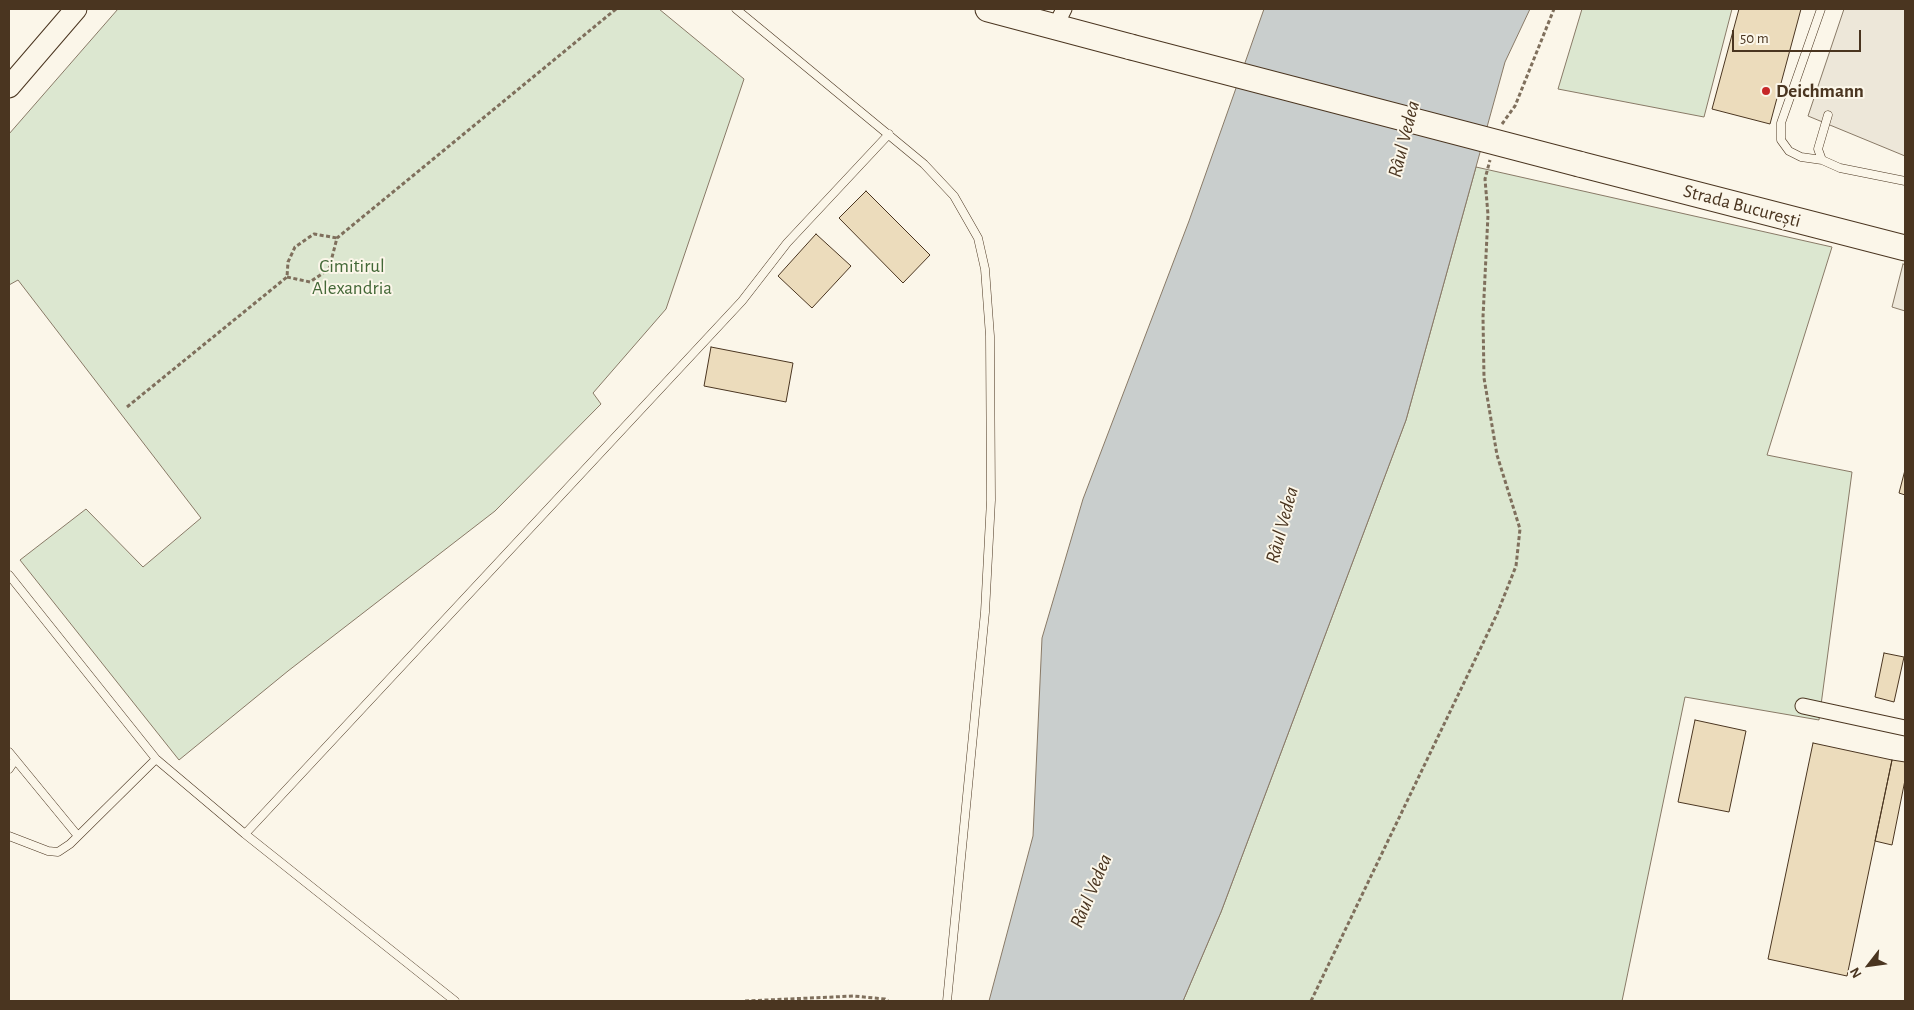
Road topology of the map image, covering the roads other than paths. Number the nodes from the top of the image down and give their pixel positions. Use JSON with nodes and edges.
{"nodes":[{"id":1,"x":76,"y":9,"type":"edge"},
{"id":2,"x":736,"y":9,"type":"edge"},
{"id":3,"x":988,"y":9,"type":"edge"},
{"id":4,"x":1821,"y":9,"type":"edge"},
{"id":5,"x":1060,"y":18,"type":"edge"},
{"id":6,"x":9,"y":87,"type":"edge"},
{"id":7,"x":1828,"y":115,"type":"dead end"},
{"id":8,"x":888,"y":134,"type":"junction"},
{"id":9,"x":1822,"y":160,"type":"junction"},
{"id":10,"x":1905,"y":181,"type":"edge"},
{"id":11,"x":1905,"y":248,"type":"edge"},
{"id":12,"x":9,"y":575,"type":"edge"},
{"id":13,"x":1803,"y":706,"type":"dead end"},
{"id":14,"x":1905,"y":728,"type":"edge"},
{"id":15,"x":9,"y":752,"type":"edge"},
{"id":16,"x":156,"y":759,"type":"junction"},
{"id":17,"x":15,"y":760,"type":"junction"},
{"id":18,"x":9,"y":769,"type":"edge"},
{"id":19,"x":245,"y":834,"type":"junction"},
{"id":20,"x":9,"y":836,"type":"edge"},
{"id":21,"x":78,"y":836,"type":"junction"},
{"id":22,"x":455,"y":1001,"type":"edge"},
{"id":23,"x":947,"y":1001,"type":"edge"}],
"edges":[{"from":1,"to":6,"type":"main road"},
{"from":2,"to":8,"type":"lane"},
{"from":3,"to":5,"type":"main road","name":"Strada București"},
{"from":4,"to":9,"type":"lane"},
{"from":5,"to":11,"type":"main road","name":"Strada București","bridge":true},
{"from":7,"to":9,"type":"lane"},
{"from":8,"to":19,"type":"lane"},
{"from":8,"to":23,"type":"lane"},
{"from":9,"to":10,"type":"lane"},
{"from":12,"to":16,"type":"lane"},
{"from":13,"to":14,"type":"street"},
{"from":15,"to":17,"type":"lane"},
{"from":16,"to":19,"type":"lane"},
{"from":16,"to":21,"type":"lane"},
{"from":17,"to":18,"type":"lane"},
{"from":17,"to":21,"type":"lane"},
{"from":19,"to":22,"type":"lane"},
{"from":20,"to":21,"type":"lane"}]}
